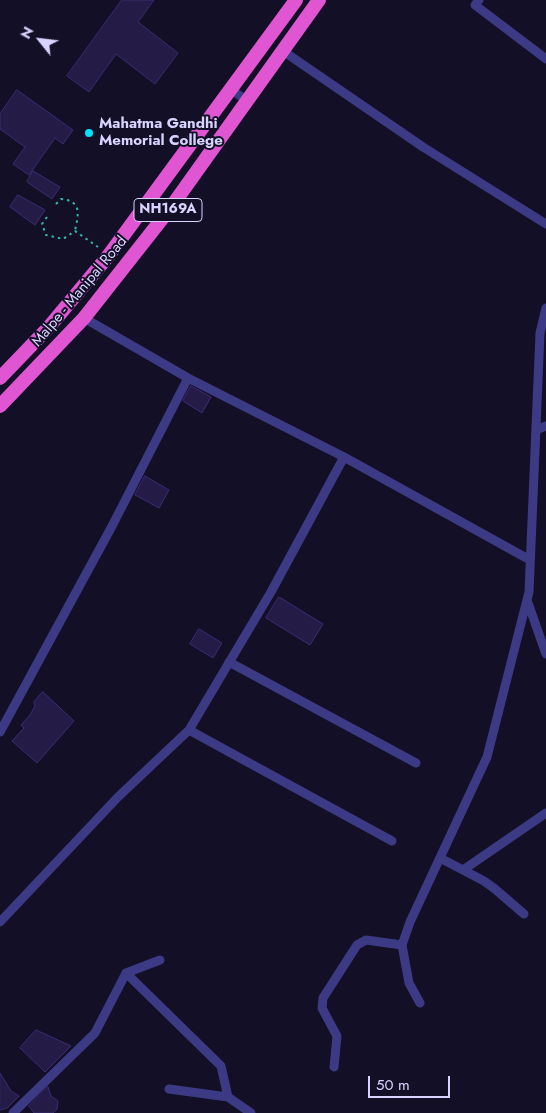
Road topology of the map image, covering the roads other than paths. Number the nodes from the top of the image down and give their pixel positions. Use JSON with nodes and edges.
{"nodes":[{"id":1,"x":296,"y":0,"type":"edge"},
{"id":2,"x":319,"y":0,"type":"edge"},
{"id":3,"x":479,"y":0,"type":"edge"},
{"id":4,"x":282,"y":51,"type":"junction"},
{"id":5,"x":546,"y":59,"type":"edge"},
{"id":6,"x":231,"y":89,"type":"junction"},
{"id":7,"x":247,"y":101,"type":"junction"},
{"id":8,"x":546,"y":224,"type":"edge"},
{"id":9,"x":546,"y":308,"type":"edge"},
{"id":10,"x":84,"y":318,"type":"junction"},
{"id":11,"x":0,"y":378,"type":"edge"},
{"id":12,"x":188,"y":378,"type":"junction"},
{"id":13,"x":546,"y":404,"type":"edge"},
{"id":14,"x":0,"y":406,"type":"edge"},
{"id":15,"x":536,"y":407,"type":"junction"},
{"id":16,"x":546,"y":426,"type":"edge"},
{"id":17,"x":536,"y":430,"type":"junction"},
{"id":18,"x":344,"y":457,"type":"junction"},
{"id":19,"x":530,"y":560,"type":"junction"},
{"id":20,"x":528,"y":600,"type":"junction"},
{"id":21,"x":546,"y":654,"type":"edge"},
{"id":22,"x":229,"y":662,"type":"junction"},
{"id":23,"x":189,"y":730,"type":"junction"},
{"id":24,"x":0,"y":732,"type":"edge"},
{"id":25,"x":416,"y":763,"type":"dead end"},
{"id":26,"x":546,"y":813,"type":"edge"},
{"id":27,"x":392,"y":841,"type":"dead end"},
{"id":28,"x":440,"y":858,"type":"junction"},
{"id":29,"x":462,"y":870,"type":"junction"},
{"id":30,"x":524,"y":914,"type":"dead end"},
{"id":31,"x":0,"y":922,"type":"edge"},
{"id":32,"x":402,"y":945,"type":"junction"},
{"id":33,"x":160,"y":960,"type":"dead end"},
{"id":34,"x":126,"y":973,"type":"junction"},
{"id":35,"x":420,"y":1003,"type":"dead end"},
{"id":36,"x":334,"y":1067,"type":"dead end"},
{"id":37,"x":169,"y":1089,"type":"dead end"},
{"id":38,"x":228,"y":1097,"type":"junction"},
{"id":39,"x":13,"y":1113,"type":"edge"},
{"id":40,"x":251,"y":1113,"type":"edge"}],
"edges":[{"from":1,"to":6,"type":"highway","name":"Malpe - Manipal Road","number":"NH169A"},
{"from":2,"to":4,"type":"highway","name":"Malpe - Manipal Road","number":"NH169A"},
{"from":3,"to":5,"type":"street"},
{"from":4,"to":7,"type":"highway","name":"Malpe - Manipal Road","number":"NH169A"},
{"from":4,"to":8,"type":"street"},
{"from":6,"to":7,"type":"street"},
{"from":6,"to":11,"type":"highway","name":"Malpe - Manipal Road","number":"NH169A"},
{"from":7,"to":10,"type":"highway","name":"Malpe - Manipal Road","number":"NH169A"},
{"from":9,"to":15,"type":"street"},
{"from":10,"to":12,"type":"street"},
{"from":10,"to":14,"type":"highway","name":"Malpe - Manipal Road","number":"NH169A"},
{"from":12,"to":18,"type":"street"},
{"from":12,"to":24,"type":"street"},
{"from":13,"to":15,"type":"street"},
{"from":15,"to":17,"type":"street"},
{"from":16,"to":17,"type":"street"},
{"from":17,"to":19,"type":"street"},
{"from":18,"to":19,"type":"street"},
{"from":18,"to":22,"type":"street"},
{"from":19,"to":20,"type":"street"},
{"from":20,"to":21,"type":"street"},
{"from":20,"to":28,"type":"street"},
{"from":22,"to":23,"type":"street"},
{"from":22,"to":25,"type":"street"},
{"from":23,"to":27,"type":"street"},
{"from":23,"to":31,"type":"street"},
{"from":26,"to":29,"type":"street"},
{"from":28,"to":29,"type":"street"},
{"from":28,"to":32,"type":"street"},
{"from":29,"to":30,"type":"street"},
{"from":32,"to":35,"type":"street"},
{"from":32,"to":36,"type":"street"},
{"from":33,"to":34,"type":"street"},
{"from":34,"to":38,"type":"street"},
{"from":34,"to":39,"type":"street"},
{"from":37,"to":38,"type":"street"},
{"from":38,"to":40,"type":"street"}]}
